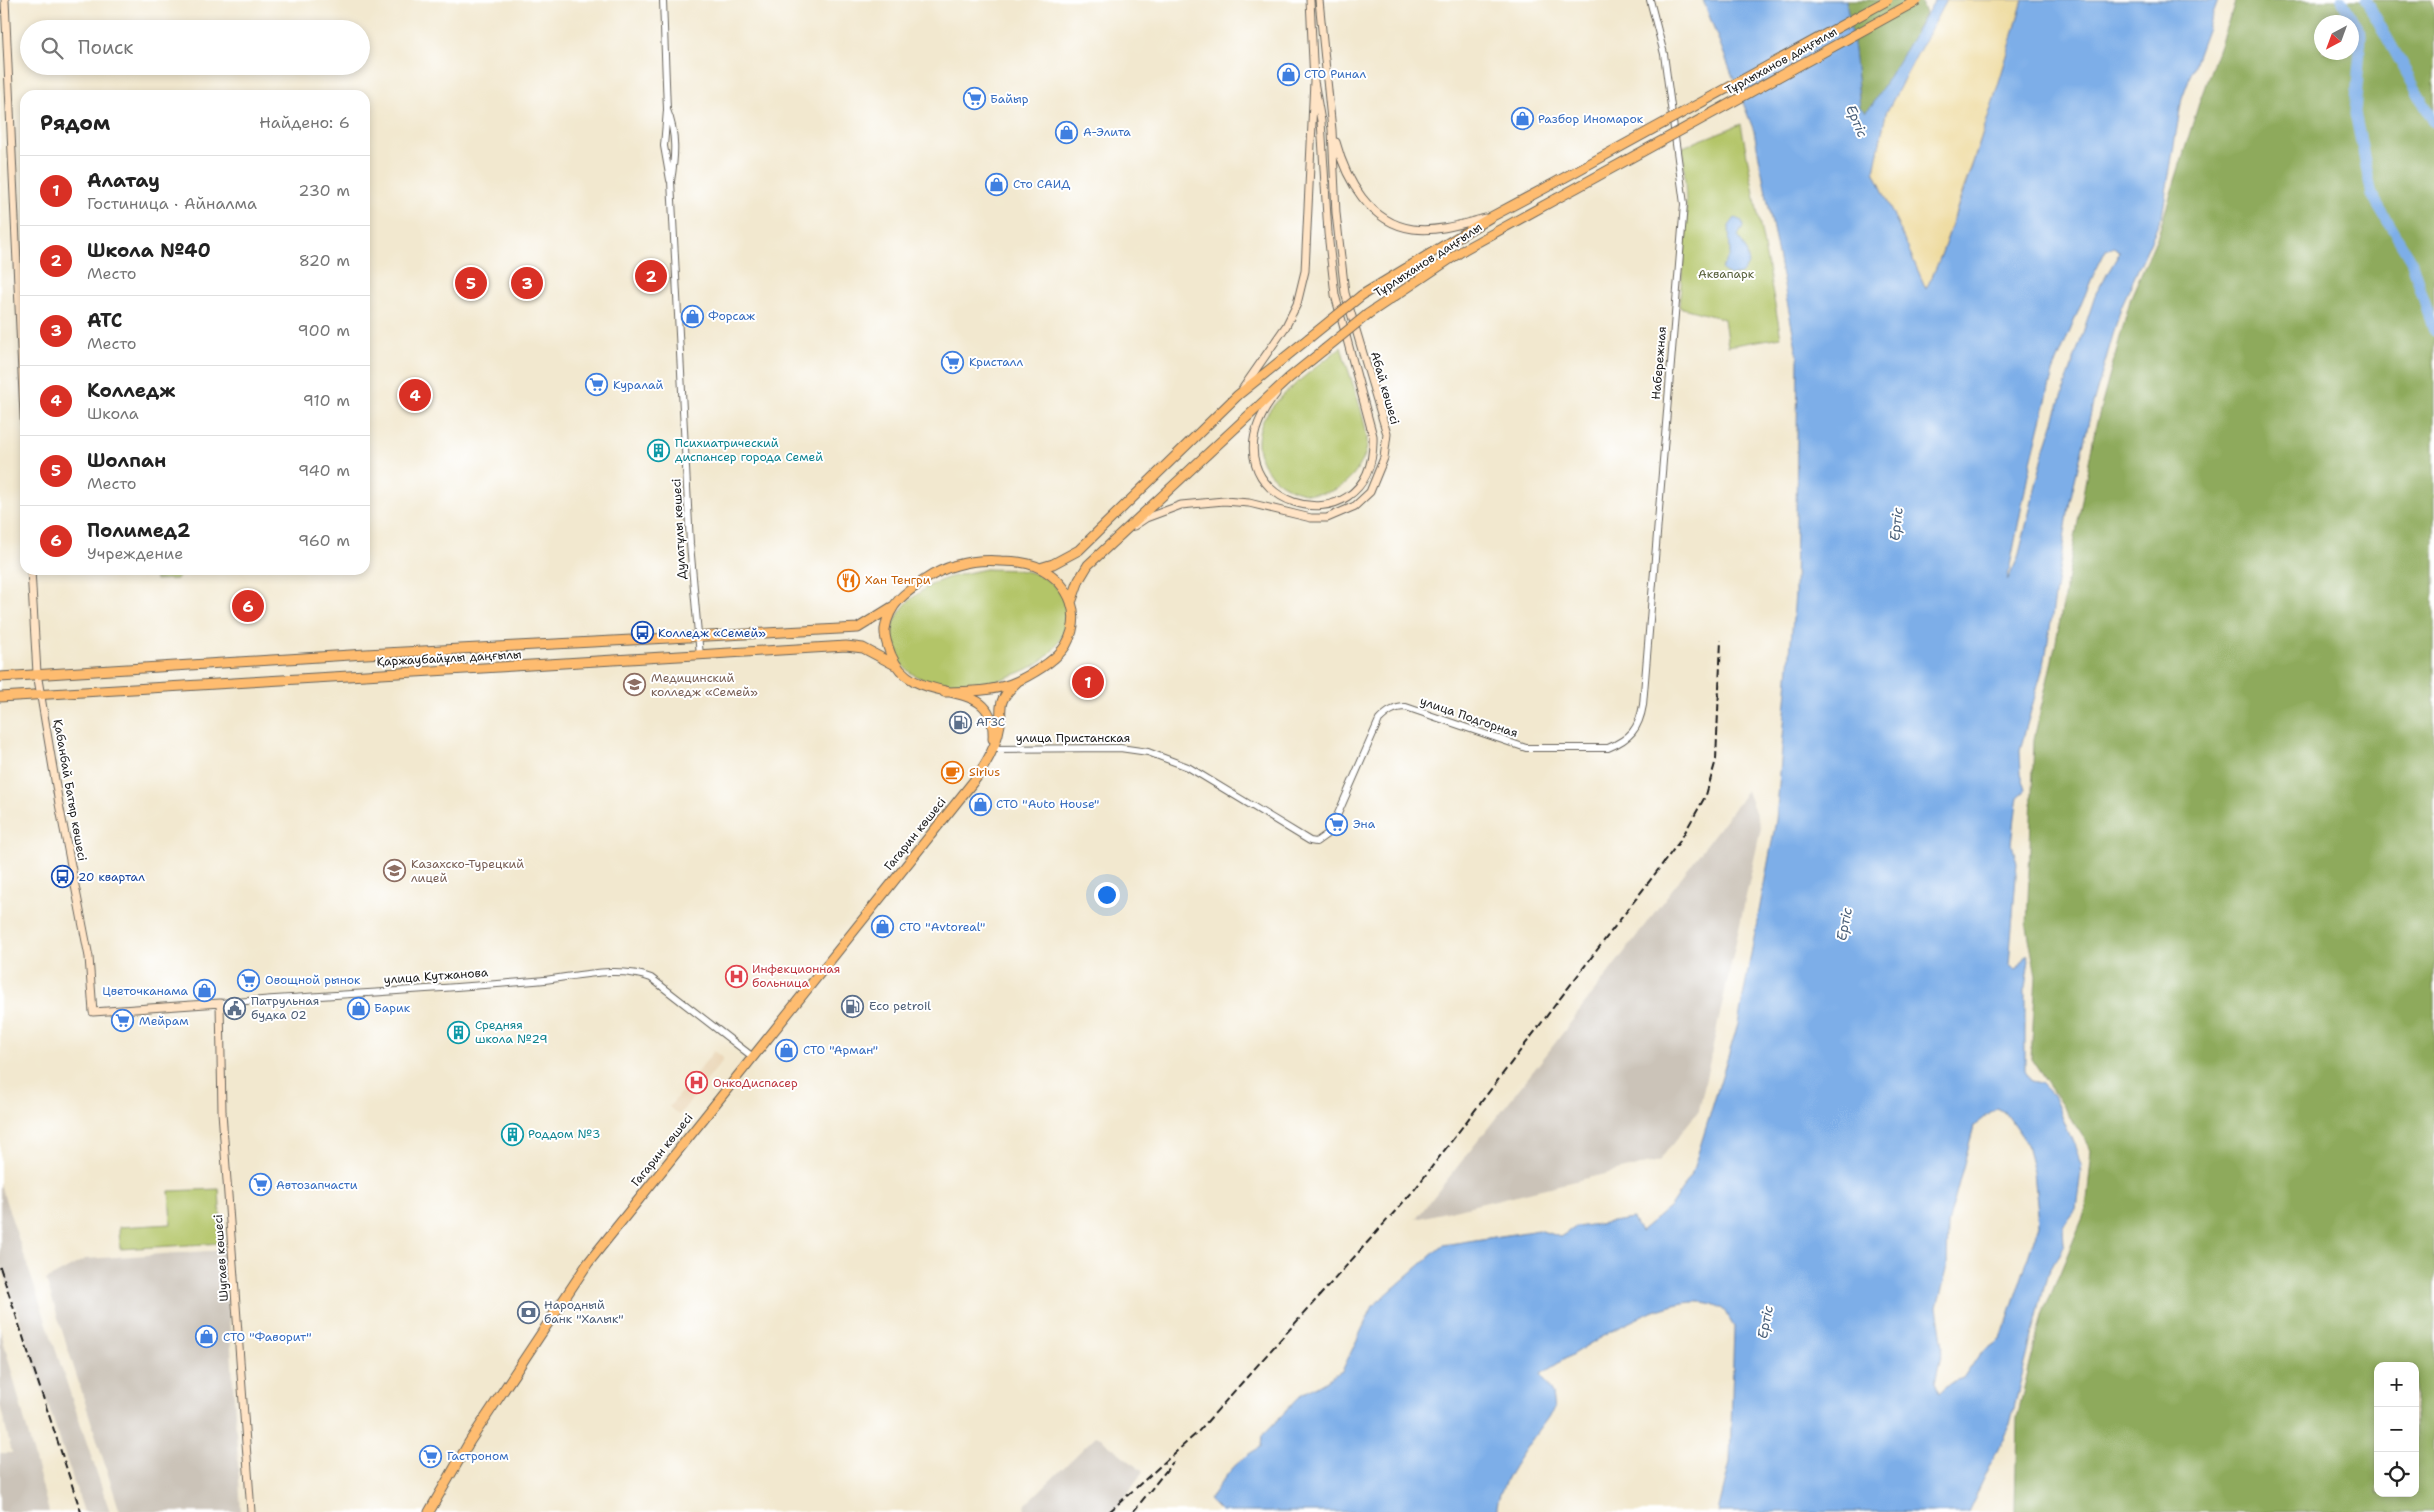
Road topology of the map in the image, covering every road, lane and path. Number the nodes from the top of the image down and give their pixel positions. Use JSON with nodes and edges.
{"nodes":[{"id":1,"x":5,"y":0,"type":"edge"},
{"id":2,"x":664,"y":0,"type":"edge"},
{"id":3,"x":1319,"y":0,"type":"edge"},
{"id":4,"x":1650,"y":0,"type":"edge"},
{"id":5,"x":1888,"y":0,"type":"edge"},
{"id":6,"x":1918,"y":0,"type":"edge"},
{"id":7,"x":1310,"y":2,"type":"edge"},
{"id":8,"x":1314,"y":81,"type":"junction"},
{"id":9,"x":667,"y":110,"type":"junction"},
{"id":10,"x":1332,"y":130,"type":"junction"},
{"id":11,"x":670,"y":181,"type":"junction"},
{"id":12,"x":1490,"y":217,"type":"junction"},
{"id":13,"x":20,"y":328,"type":"edge"},
{"id":14,"x":1289,"y":378,"type":"junction"},
{"id":15,"x":1238,"y":395,"type":"junction"},
{"id":16,"x":1111,"y":542,"type":"junction"},
{"id":17,"x":1040,"y":568,"type":"junction"},
{"id":18,"x":31,"y":575,"type":"edge"},
{"id":19,"x":1072,"y":600,"type":"junction"},
{"id":20,"x":892,"y":607,"type":"junction"},
{"id":21,"x":697,"y":636,"type":"junction"},
{"id":22,"x":700,"y":656,"type":"junction"},
{"id":23,"x":895,"y":665,"type":"junction"},
{"id":24,"x":37,"y":673,"type":"junction"},
{"id":25,"x":0,"y":677,"type":"edge"},
{"id":26,"x":1018,"y":681,"type":"junction"},
{"id":27,"x":944,"y":692,"type":"junction"},
{"id":28,"x":41,"y":694,"type":"junction"},
{"id":29,"x":0,"y":697,"type":"edge"},
{"id":30,"x":1636,"y":730,"type":"joint"},
{"id":31,"x":992,"y":749,"type":"junction"},
{"id":32,"x":1310,"y":842,"type":"joint"},
{"id":33,"x":220,"y":1003,"type":"junction"},
{"id":34,"x":93,"y":1012,"type":"joint"},
{"id":35,"x":753,"y":1057,"type":"junction"},
{"id":36,"x":251,"y":1512,"type":"edge"},
{"id":37,"x":429,"y":1512,"type":"edge"}],
"edges":[{"from":1,"to":13,"type":"main road"},
{"from":2,"to":9,"type":"street","name":"Дулатұлы көшесі"},
{"from":3,"to":10,"type":"main road"},
{"from":4,"to":30,"type":"street","name":"Набережная"},
{"from":5,"to":12,"type":"highway","name":"Тұрлыханов даңғылы","bridge":true},
{"from":6,"to":14,"type":"highway","name":"Тұрлыханов даңғылы","bridge":true},
{"from":7,"to":8,"type":"main road"},
{"from":8,"to":14,"type":"main road","name":"Абай көшесі"},
{"from":8,"to":15,"type":"main road"},
{"from":9,"to":11,"type":"street","name":"Дулатұлы көшесі"},
{"from":9,"to":11,"type":"street","name":"Дулатұлы көшесі"},
{"from":10,"to":12,"type":"main road"},
{"from":10,"to":16,"type":"main road","name":"Абай көшесі"},
{"from":11,"to":21,"type":"street","name":"Дулатұлы көшесі"},
{"from":12,"to":15,"type":"highway","name":"Тұрлыханов даңғылы","bridge":true},
{"from":14,"to":16,"type":"highway","name":"Тұрлыханов даңғылы"},
{"from":15,"to":17,"type":"highway","name":"Тұрлыханов даңғылы"},
{"from":16,"to":19,"type":"highway","name":"Тұрлыханов даңғылы"},
{"from":17,"to":19,"type":"highway"},
{"from":17,"to":20,"type":"highway"},
{"from":18,"to":24,"type":"main road","name":"Қабанбай Батыр көшесі"},
{"from":19,"to":26,"type":"highway"},
{"from":20,"to":21,"type":"highway","name":"Қаржаубайұлы даңғылы"},
{"from":20,"to":23,"type":"highway"},
{"from":21,"to":22,"type":"street","name":"Дулатұлы көшесі"},
{"from":21,"to":24,"type":"highway","name":"Қаржаубайұлы даңғылы"},
{"from":22,"to":23,"type":"highway","name":"Қаржаубайұлы даңғылы"},
{"from":22,"to":28,"type":"highway","name":"Қаржаубайұлы даңғылы"},
{"from":23,"to":27,"type":"highway"},
{"from":24,"to":25,"type":"highway","name":"Қаржаубайұлы даңғылы"},
{"from":24,"to":28,"type":"main road","name":"Қабанбай Батыр көшесі"},
{"from":26,"to":27,"type":"highway"},
{"from":26,"to":31,"type":"highway","name":"Гагарин көшесі"},
{"from":27,"to":31,"type":"highway"},
{"from":28,"to":29,"type":"highway","name":"Қаржаубайұлы даңғылы"},
{"from":28,"to":34,"type":"main road","name":"Қабанбай Батыр көшесі"},
{"from":30,"to":32,"type":"street","name":"улица Подгорная"},
{"from":31,"to":32,"type":"street","name":"улица Пристанская"},
{"from":31,"to":35,"type":"highway","name":"Гагарин көшесі"},
{"from":33,"to":34,"type":"main road","name":"улица Кутжанова"},
{"from":33,"to":35,"type":"street","name":"улица Кутжанова"},
{"from":33,"to":36,"type":"main road","name":"Шугаев көшесі"},
{"from":35,"to":37,"type":"highway","name":"Гагарин көшесі"}]}
